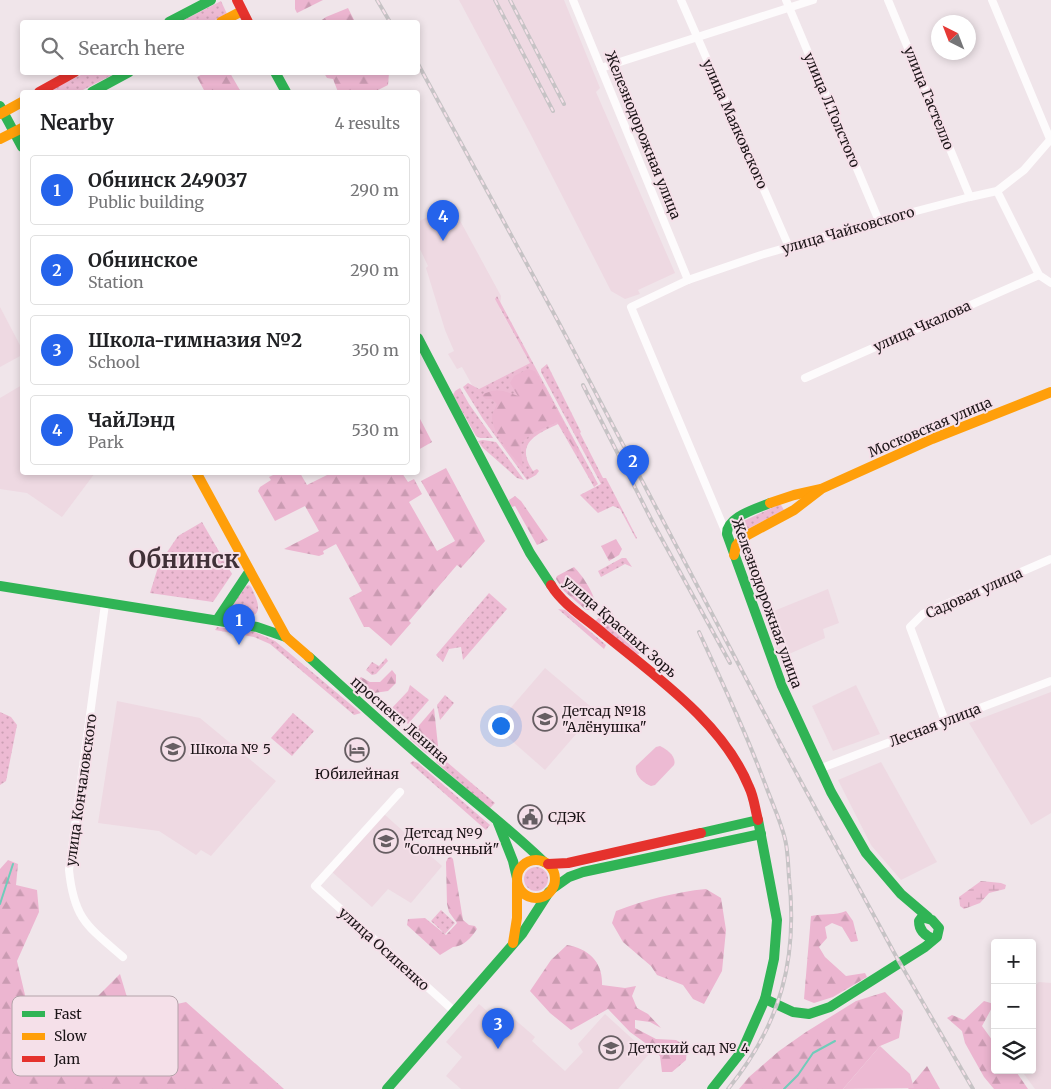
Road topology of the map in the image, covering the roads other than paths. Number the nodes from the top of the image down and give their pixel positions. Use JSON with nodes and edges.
{"nodes":[{"id":1,"x":212,"y":0,"type":"edge"},
{"id":2,"x":237,"y":0,"type":"edge"},
{"id":3,"x":573,"y":0,"type":"edge"},
{"id":4,"x":682,"y":0,"type":"edge"},
{"id":5,"x":813,"y":0,"type":"edge"},
{"id":6,"x":888,"y":0,"type":"edge"},
{"id":7,"x":992,"y":0,"type":"edge"},
{"id":8,"x":787,"y":4,"type":"edge"},
{"id":9,"x":242,"y":11,"type":"junction"},
{"id":10,"x":173,"y":20,"type":"edge"},
{"id":11,"x":225,"y":20,"type":"edge"},
{"id":12,"x":247,"y":20,"type":"edge"},
{"id":13,"x":697,"y":37,"type":"junction"},
{"id":14,"x":601,"y":68,"type":"junction"},
{"id":15,"x":70,"y":75,"type":"edge"},
{"id":16,"x":123,"y":75,"type":"edge"},
{"id":17,"x":278,"y":75,"type":"edge"},
{"id":18,"x":43,"y":90,"type":"edge"},
{"id":19,"x":96,"y":90,"type":"edge"},
{"id":20,"x":285,"y":90,"type":"edge"},
{"id":21,"x":20,"y":103,"type":"edge"},
{"id":22,"x":1,"y":111,"type":"edge"},
{"id":23,"x":18,"y":130,"type":"edge"},
{"id":24,"x":0,"y":139,"type":"edge"},
{"id":25,"x":1050,"y":139,"type":"edge"},
{"id":26,"x":998,"y":191,"type":"junction"},
{"id":27,"x":970,"y":197,"type":"junction"},
{"id":28,"x":879,"y":221,"type":"junction"},
{"id":29,"x":789,"y":247,"type":"junction"},
{"id":30,"x":1039,"y":275,"type":"junction"},
{"id":31,"x":688,"y":280,"type":"junction"},
{"id":32,"x":1051,"y":283,"type":"edge"},
{"id":33,"x":631,"y":307,"type":"joint"},
{"id":34,"x":421,"y":355,"type":"edge"},
{"id":35,"x":805,"y":378,"type":"dead end"},
{"id":36,"x":1051,"y":392,"type":"edge"},
{"id":37,"x":199,"y":475,"type":"edge"},
{"id":38,"x":821,"y":489,"type":"junction"},
{"id":39,"x":776,"y":501,"type":"junction"},
{"id":40,"x":786,"y":515,"type":"junction"},
{"id":41,"x":720,"y":516,"type":"junction"},
{"id":42,"x":733,"y":521,"type":"junction"},
{"id":43,"x":727,"y":534,"type":"junction"},
{"id":44,"x":742,"y":538,"type":"junction"},
{"id":45,"x":734,"y":555,"type":"junction"},
{"id":46,"x":1051,"y":559,"type":"edge"},
{"id":47,"x":249,"y":572,"type":"junction"},
{"id":48,"x":0,"y":586,"type":"edge"},
{"id":49,"x":105,"y":604,"type":"junction"},
{"id":50,"x":217,"y":620,"type":"junction"},
{"id":51,"x":286,"y":638,"type":"junction"},
{"id":52,"x":1051,"y":682,"type":"edge"},
{"id":53,"x":945,"y":721,"type":"junction"},
{"id":54,"x":818,"y":769,"type":"junction"},
{"id":55,"x":400,"y":792,"type":"dead end"},
{"id":56,"x":758,"y":820,"type":"junction"},
{"id":57,"x":498,"y":822,"type":"junction"},
{"id":58,"x":761,"y":834,"type":"junction"},
{"id":59,"x":546,"y":863,"type":"junction"},
{"id":60,"x":517,"y":880,"type":"junction"},
{"id":61,"x":551,"y":891,"type":"junction"},
{"id":62,"x":901,"y":894,"type":"junction"},
{"id":63,"x":928,"y":917,"type":"junction"},
{"id":64,"x":919,"y":928,"type":"junction"},
{"id":65,"x":934,"y":939,"type":"junction"},
{"id":66,"x":512,"y":944,"type":"junction"},
{"id":67,"x":911,"y":955,"type":"junction"},
{"id":68,"x":123,"y":957,"type":"dead end"},
{"id":69,"x":765,"y":1000,"type":"junction"},
{"id":70,"x":454,"y":1011,"type":"junction"},
{"id":71,"x":387,"y":1089,"type":"edge"},
{"id":72,"x":712,"y":1089,"type":"edge"}],
"edges":[{"from":1,"to":10,"type":"main road"},
{"from":2,"to":9,"type":"main road"},
{"from":3,"to":14,"type":"street","name":"Железнодорожная улица"},
{"from":4,"to":13,"type":"street","name":"улица Маяковского"},
{"from":5,"to":8,"type":"street"},
{"from":6,"to":27,"type":"street","name":"улица Гастелло"},
{"from":7,"to":25,"type":"street"},
{"from":8,"to":13,"type":"street"},
{"from":8,"to":28,"type":"street","name":"улица Л.Толстого"},
{"from":9,"to":11,"type":"main road"},
{"from":9,"to":12,"type":"main road"},
{"from":13,"to":14,"type":"street"},
{"from":13,"to":29,"type":"street","name":"улица Маяковского"},
{"from":14,"to":31,"type":"street","name":"Железнодорожная улица"},
{"from":15,"to":18,"type":"main road"},
{"from":16,"to":19,"type":"main road"},
{"from":17,"to":20,"type":"main road"},
{"from":21,"to":22,"type":"main road"},
{"from":22,"to":23,"type":"main road"},
{"from":23,"to":24,"type":"main road"},
{"from":25,"to":26,"type":"street","name":"улица Чайковского"},
{"from":26,"to":27,"type":"street","name":"улица Чайковского"},
{"from":26,"to":30,"type":"street"},
{"from":27,"to":28,"type":"street","name":"улица Чайковского"},
{"from":28,"to":29,"type":"street","name":"улица Чайковского"},
{"from":29,"to":31,"type":"street","name":"улица Чайковского"},
{"from":30,"to":32,"type":"street"},
{"from":30,"to":35,"type":"street","name":"улица Чкалова"},
{"from":31,"to":33,"type":"street","name":"улица Чайковского"},
{"from":33,"to":41,"type":"street","name":"Железнодорожная улица"},
{"from":34,"to":56,"type":"main road","name":"улица Красных Зорь"},
{"from":36,"to":38,"type":"main road","name":"Московская улица"},
{"from":37,"to":47,"type":"main road"},
{"from":38,"to":39,"type":"main road","name":"Московская улица"},
{"from":38,"to":40,"type":"main road","name":"Московская улица"},
{"from":39,"to":40,"type":"main road"},
{"from":39,"to":42,"type":"main road","name":"Московская улица"},
{"from":40,"to":44,"type":"main road","name":"Московская улица"},
{"from":41,"to":42,"type":"street"},
{"from":41,"to":43,"type":"street","name":"Железнодорожная улица"},
{"from":42,"to":43,"type":"main road"},
{"from":43,"to":44,"type":"main road"},
{"from":43,"to":45,"type":"main road","name":"Железнодорожная улица"},
{"from":44,"to":45,"type":"main road"},
{"from":45,"to":54,"type":"main road","name":"Железнодорожная улица"},
{"from":46,"to":53,"type":"street","name":"Садовая улица"},
{"from":47,"to":50,"type":"main road"},
{"from":47,"to":51,"type":"main road"},
{"from":48,"to":49,"type":"main road"},
{"from":49,"to":50,"type":"main road"},
{"from":49,"to":68,"type":"street","name":"улица Кончаловского"},
{"from":50,"to":51,"type":"main road"},
{"from":51,"to":57,"type":"main road","name":"проспект Ленина"},
{"from":52,"to":53,"type":"street","name":"Лесная улица"},
{"from":53,"to":54,"type":"street","name":"Лесная улица"},
{"from":54,"to":62,"type":"main road","name":"Железнодорожная улица"},
{"from":55,"to":70,"type":"street","name":"улица Осипенко"},
{"from":56,"to":58,"type":"main road","name":"улица Красных Зорь"},
{"from":56,"to":59,"type":"main road"},
{"from":57,"to":59,"type":"main road","name":"проспект Ленина"},
{"from":57,"to":60,"type":"main road","name":"проспект Ленина"},
{"from":58,"to":61,"type":"main road","name":"проспект Ленина"},
{"from":58,"to":69,"type":"main road","name":"улица Красных Зорь"},
{"from":59,"to":60,"type":"main road"},
{"from":59,"to":61,"type":"main road"},
{"from":60,"to":61,"type":"main road"},
{"from":60,"to":66,"type":"main road","name":"проспект Ленина"},
{"from":61,"to":66,"type":"main road","name":"проспект Ленина"},
{"from":62,"to":63,"type":"main road"},
{"from":62,"to":64,"type":"main road"},
{"from":63,"to":64,"type":"main road"},
{"from":63,"to":65,"type":"main road"},
{"from":64,"to":65,"type":"main road"},
{"from":64,"to":67,"type":"main road"},
{"from":65,"to":67,"type":"main road"},
{"from":66,"to":70,"type":"main road","name":"проспект Ленина"},
{"from":67,"to":69,"type":"main road"},
{"from":69,"to":72,"type":"main road","name":"улица Красных Зорь"},
{"from":70,"to":71,"type":"main road","name":"проспект Ленина"}]}
